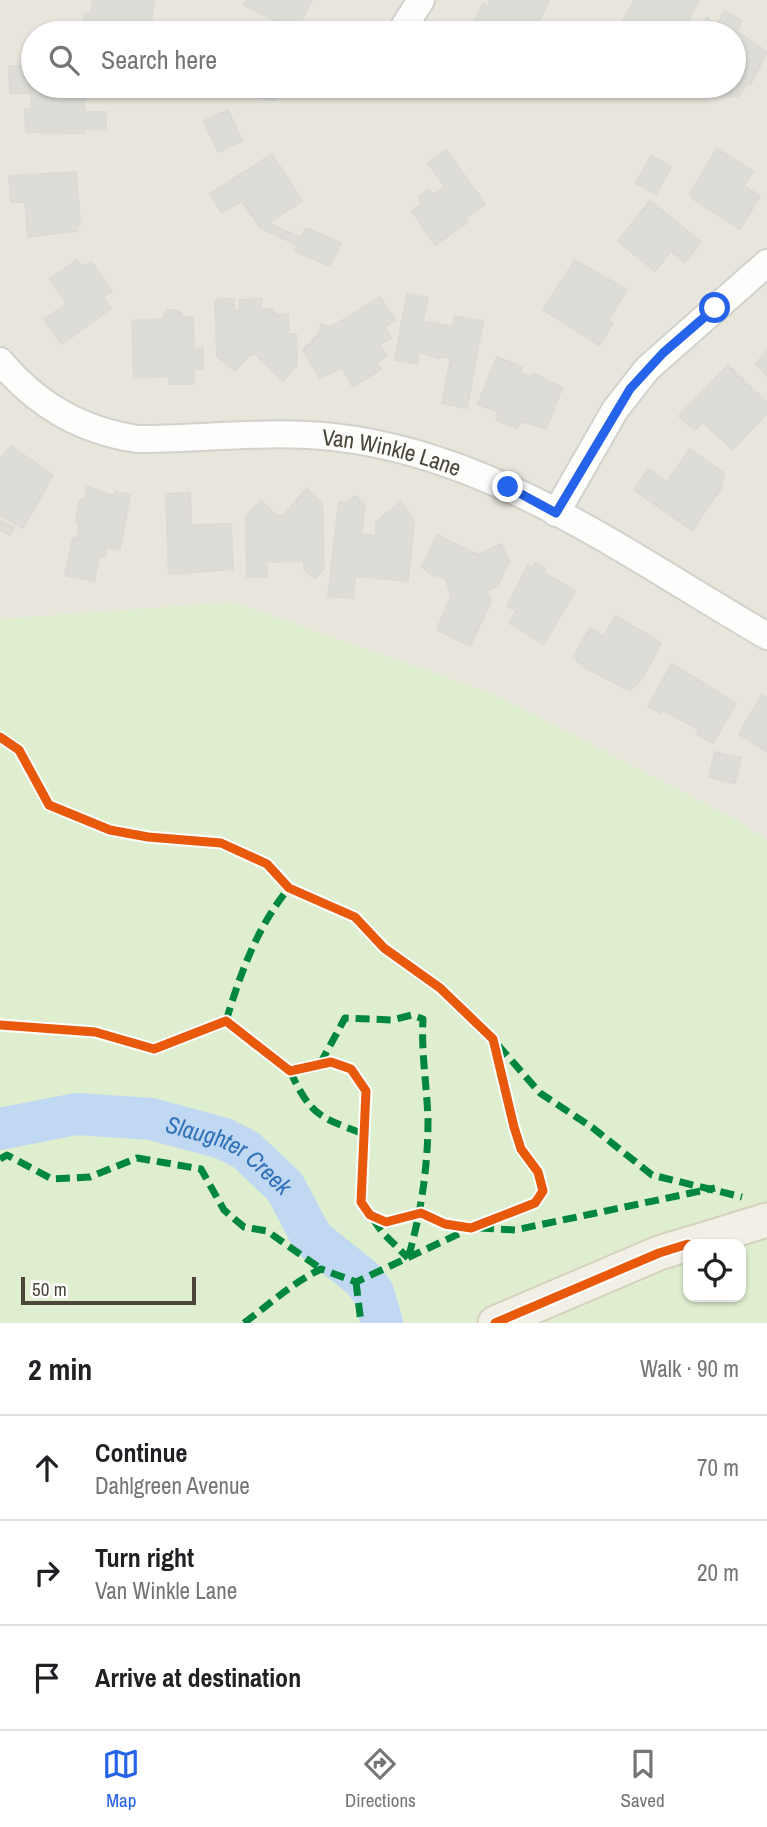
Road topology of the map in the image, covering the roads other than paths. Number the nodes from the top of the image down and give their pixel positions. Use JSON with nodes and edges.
{"nodes":[{"id":1,"x":421,"y":0,"type":"edge"},
{"id":2,"x":408,"y":21,"type":"edge"},
{"id":3,"x":767,"y":263,"type":"edge"},
{"id":4,"x":0,"y":361,"type":"edge"},
{"id":5,"x":556,"y":513,"type":"junction"},
{"id":6,"x":767,"y":636,"type":"edge"},
{"id":7,"x":767,"y":1220,"type":"edge"},
{"id":8,"x":704,"y":1239,"type":"edge"},
{"id":9,"x":683,"y":1246,"type":"edge"},
{"id":10,"x":495,"y":1323,"type":"edge"}],
"edges":[{"from":1,"to":2,"type":"street"},
{"from":3,"to":5,"type":"street"},
{"from":4,"to":5,"type":"street","name":"Van Winkle Lane"},
{"from":5,"to":6,"type":"street","name":"Van Winkle Lane"},
{"from":7,"to":8,"type":"main road"},
{"from":9,"to":10,"type":"main road"}]}
